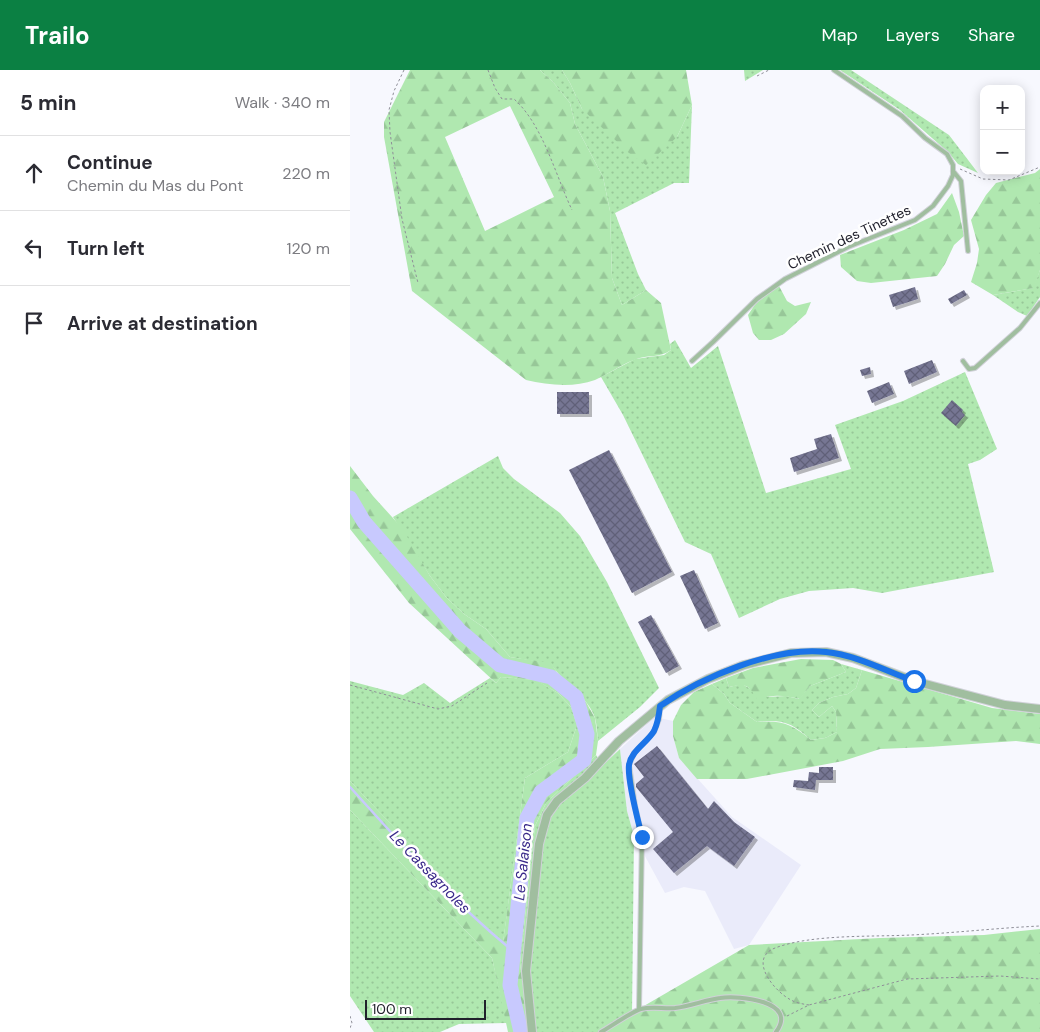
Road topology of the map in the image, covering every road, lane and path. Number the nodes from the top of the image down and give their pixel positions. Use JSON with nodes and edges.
{"nodes":[{"id":1,"x":404,"y":70,"type":"edge"},
{"id":2,"x":488,"y":70,"type":"edge"},
{"id":3,"x":769,"y":70,"type":"edge"},
{"id":4,"x":834,"y":70,"type":"edge"},
{"id":5,"x":757,"y":76,"type":"dead end"},
{"id":6,"x":953,"y":165,"type":"junction"},
{"id":7,"x":1040,"y":167,"type":"edge"},
{"id":8,"x":953,"y":171,"type":"junction"},
{"id":9,"x":572,"y":210,"type":"dead end"},
{"id":10,"x":968,"y":251,"type":"dead end"},
{"id":11,"x":418,"y":283,"type":"dead end"},
{"id":12,"x":1040,"y":303,"type":"edge"},
{"id":13,"x":692,"y":361,"type":"dead end"},
{"id":14,"x":963,"y":361,"type":"dead end"},
{"id":15,"x":488,"y":683,"type":"dead end"},
{"id":16,"x":350,"y":685,"type":"edge"},
{"id":17,"x":660,"y":706,"type":"junction"},
{"id":18,"x":1040,"y":710,"type":"edge"},
{"id":19,"x":1040,"y":926,"type":"edge"},
{"id":20,"x":1040,"y":979,"type":"edge"},
{"id":21,"x":809,"y":1005,"type":"junction"},
{"id":22,"x":640,"y":1009,"type":"junction"},
{"id":23,"x":350,"y":1016,"type":"edge"},
{"id":24,"x":782,"y":1018,"type":"junction"},
{"id":25,"x":350,"y":1028,"type":"edge"},
{"id":26,"x":532,"y":1032,"type":"edge"},
{"id":27,"x":601,"y":1032,"type":"edge"},
{"id":28,"x":776,"y":1032,"type":"edge"}],
"edges":[{"from":1,"to":11,"type":"path"},
{"from":2,"to":9,"type":"path"},
{"from":3,"to":5,"type":"path"},
{"from":4,"to":6,"type":"lane"},
{"from":6,"to":7,"type":"path"},
{"from":6,"to":8,"type":"lane","name":"Chemin des Tinettes"},
{"from":8,"to":10,"type":"lane"},
{"from":8,"to":13,"type":"lane","name":"Chemin des Tinettes"},
{"from":12,"to":14,"type":"lane"},
{"from":15,"to":16,"type":"path"},
{"from":17,"to":18,"type":"street"},
{"from":17,"to":22,"type":"lane"},
{"from":17,"to":26,"type":"street"},
{"from":19,"to":21,"type":"path"},
{"from":20,"to":21,"type":"path"},
{"from":21,"to":24,"type":"path"},
{"from":22,"to":24,"type":"lane"},
{"from":22,"to":27,"type":"lane"},
{"from":23,"to":25,"type":"path"},
{"from":24,"to":28,"type":"lane"}]}
